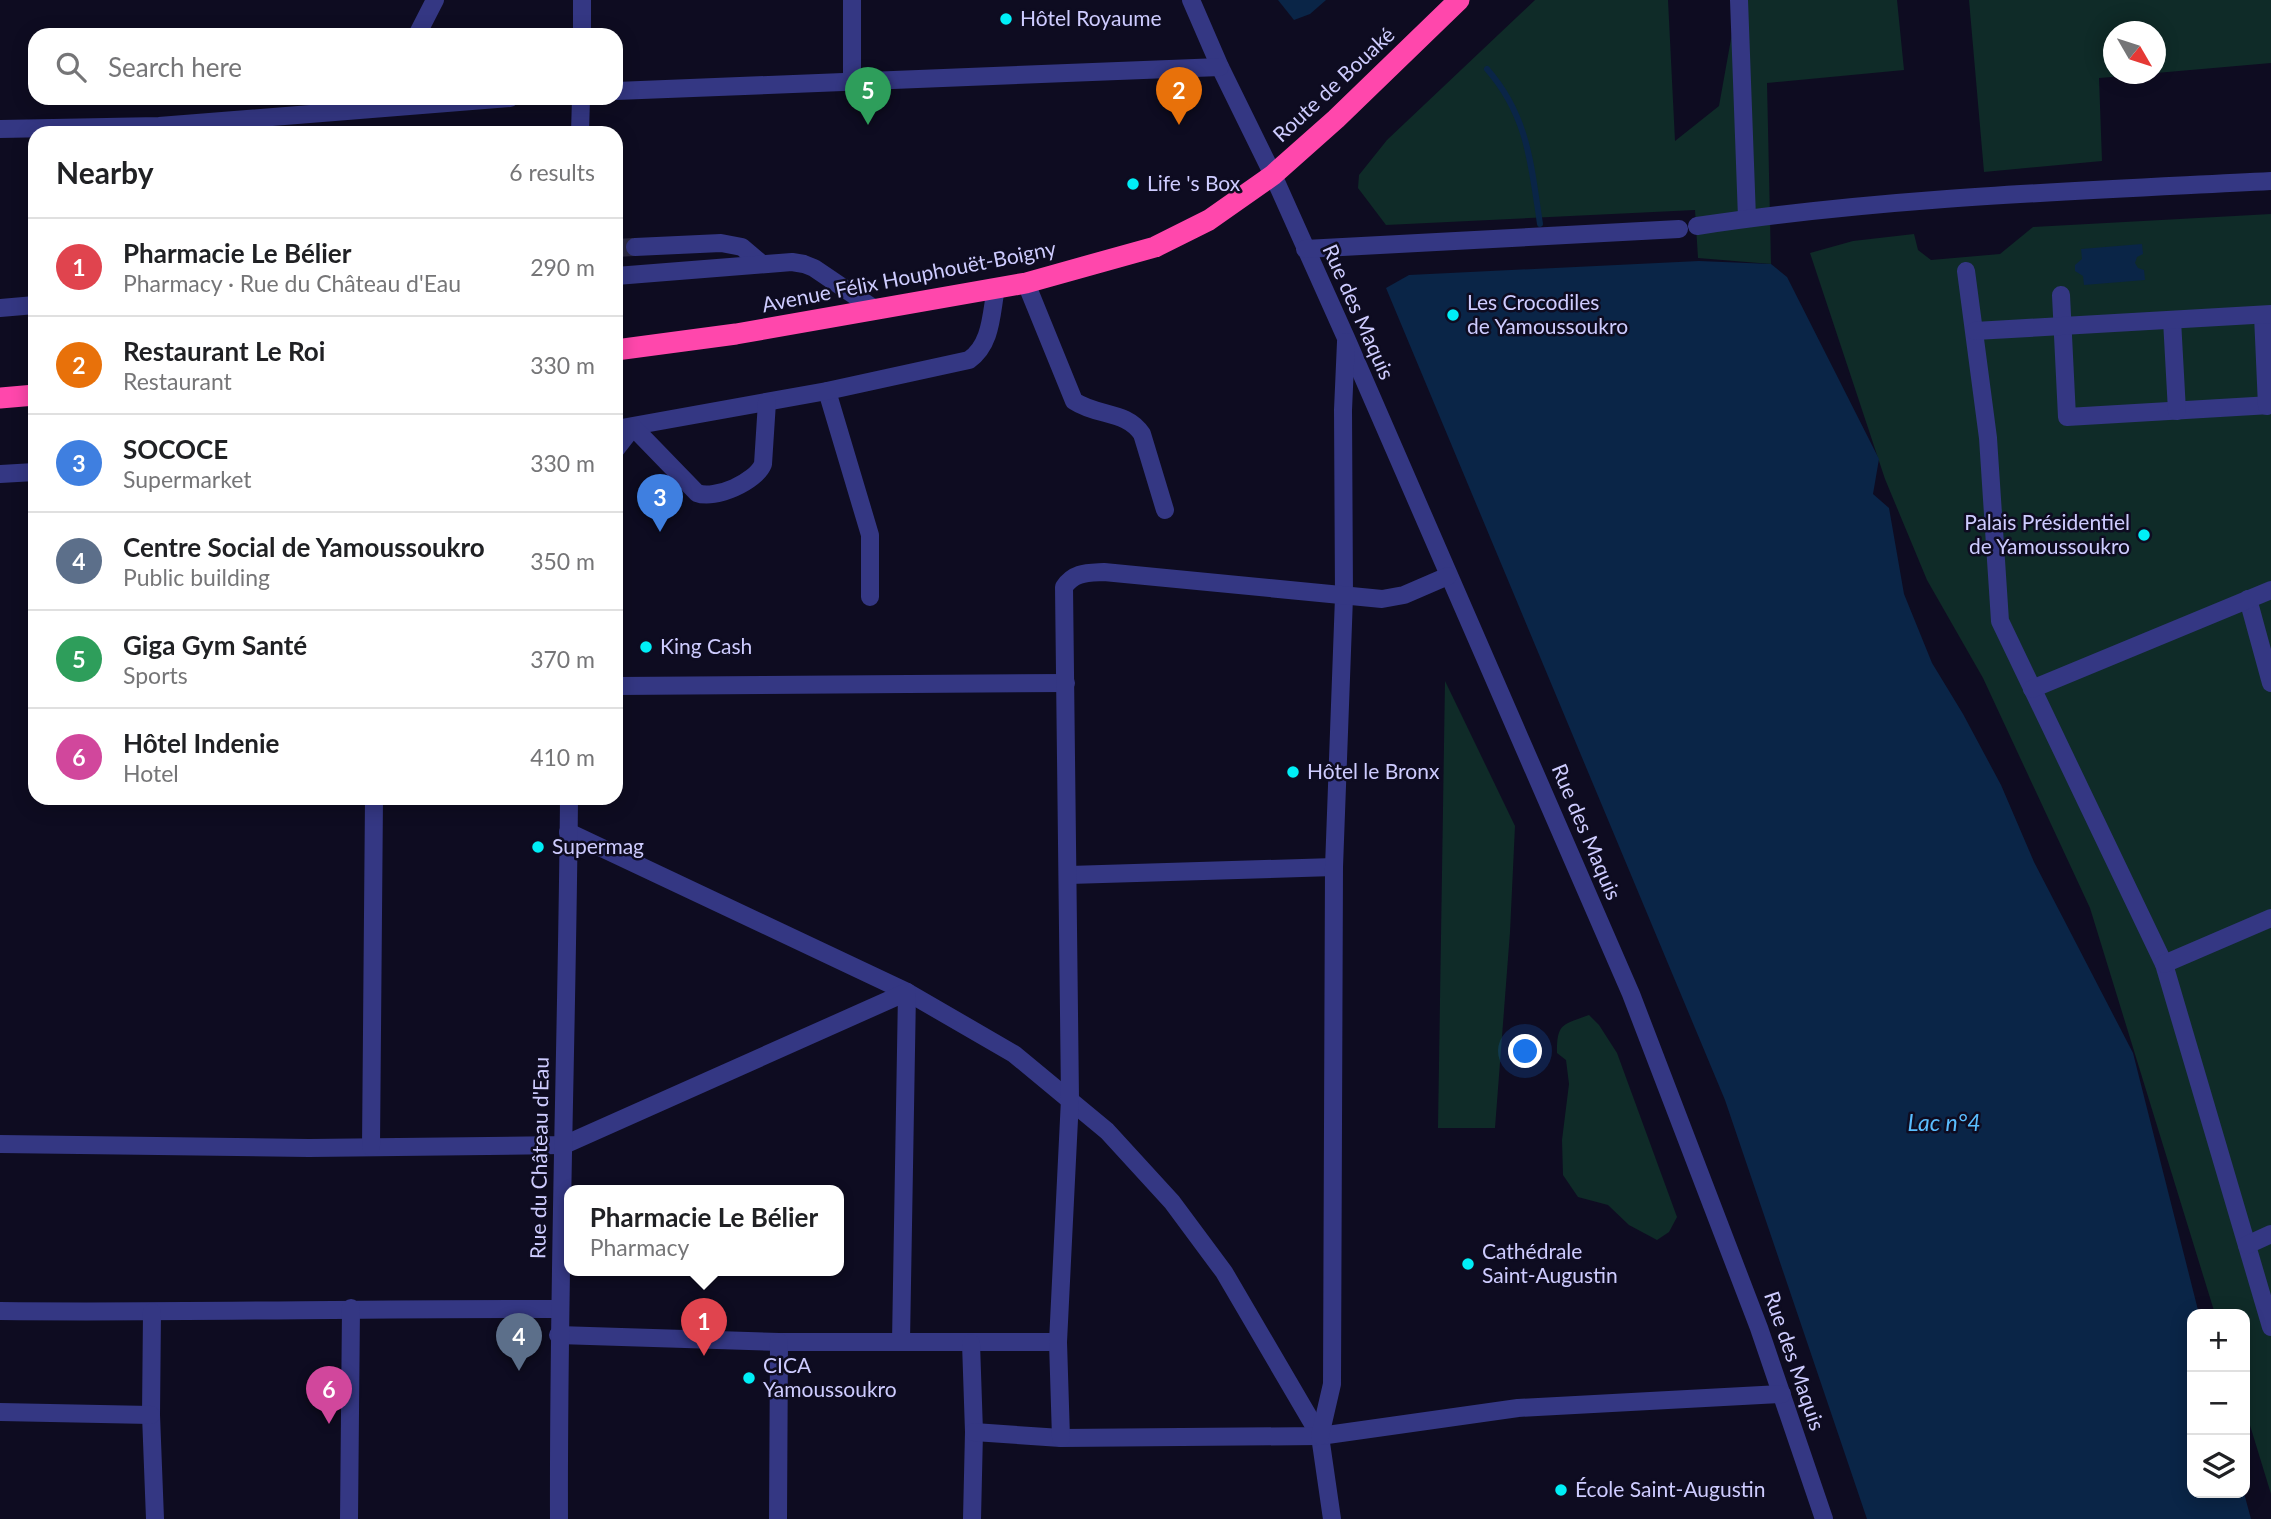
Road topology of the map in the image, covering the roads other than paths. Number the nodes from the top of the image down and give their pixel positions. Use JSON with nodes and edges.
{"nodes":[{"id":1,"x":435,"y":0,"type":"edge"},
{"id":2,"x":582,"y":0,"type":"edge"},
{"id":3,"x":852,"y":0,"type":"edge"},
{"id":4,"x":1191,"y":0,"type":"edge"},
{"id":5,"x":1459,"y":0,"type":"edge"},
{"id":6,"x":1739,"y":0,"type":"edge"},
{"id":7,"x":421,"y":28,"type":"edge"},
{"id":8,"x":582,"y":28,"type":"edge"},
{"id":9,"x":1220,"y":67,"type":"junction"},
{"id":10,"x":852,"y":83,"type":"junction"},
{"id":11,"x":623,"y":91,"type":"edge"},
{"id":12,"x":382,"y":105,"type":"edge"},
{"id":13,"x":581,"y":105,"type":"edge"},
{"id":14,"x":159,"y":126,"type":"edge"},
{"id":15,"x":580,"y":126,"type":"edge"},
{"id":16,"x":28,"y":128,"type":"edge"},
{"id":17,"x":0,"y":129,"type":"edge"},
{"id":18,"x":1273,"y":175,"type":"junction"},
{"id":19,"x":2271,"y":181,"type":"edge"},
{"id":20,"x":1747,"y":218,"type":"junction"},
{"id":21,"x":1697,"y":226,"type":"dead end"},
{"id":22,"x":1679,"y":229,"type":"dead end"},
{"id":23,"x":635,"y":247,"type":"tunnel mouth"},
{"id":24,"x":1305,"y":248,"type":"junction"},
{"id":25,"x":762,"y":264,"type":"junction"},
{"id":26,"x":1966,"y":271,"type":"dead end"},
{"id":27,"x":623,"y":275,"type":"edge"},
{"id":28,"x":1026,"y":283,"type":"junction"},
{"id":29,"x":996,"y":288,"type":"junction"},
{"id":30,"x":2062,"y":295,"type":"dead end"},
{"id":31,"x":28,"y":305,"type":"edge"},
{"id":32,"x":0,"y":308,"type":"edge"},
{"id":33,"x":876,"y":310,"type":"junction"},
{"id":34,"x":2267,"y":315,"type":"edge"},
{"id":35,"x":2172,"y":320,"type":"junction"},
{"id":36,"x":2063,"y":326,"type":"junction"},
{"id":37,"x":1975,"y":331,"type":"junction"},
{"id":38,"x":1346,"y":338,"type":"junction"},
{"id":39,"x":623,"y":349,"type":"edge"},
{"id":40,"x":827,"y":391,"type":"junction"},
{"id":41,"x":28,"y":396,"type":"edge"},
{"id":42,"x":0,"y":398,"type":"edge"},
{"id":43,"x":767,"y":402,"type":"junction"},
{"id":44,"x":2269,"y":406,"type":"edge"},
{"id":45,"x":2177,"y":411,"type":"junction"},
{"id":46,"x":624,"y":428,"type":"edge"},
{"id":47,"x":28,"y":472,"type":"edge"},
{"id":48,"x":0,"y":474,"type":"edge"},
{"id":49,"x":1165,"y":510,"type":"dead end"},
{"id":50,"x":1448,"y":576,"type":"junction"},
{"id":51,"x":2271,"y":590,"type":"edge"},
{"id":52,"x":870,"y":597,"type":"dead end"},
{"id":53,"x":1344,"y":597,"type":"junction"},
{"id":54,"x":2248,"y":599,"type":"junction"},
{"id":55,"x":1066,"y":683,"type":"junction"},
{"id":56,"x":2271,"y":683,"type":"edge"},
{"id":57,"x":623,"y":686,"type":"edge"},
{"id":58,"x":2032,"y":689,"type":"junction"},
{"id":59,"x":374,"y":805,"type":"edge"},
{"id":60,"x":569,"y":805,"type":"edge"},
{"id":61,"x":568,"y":832,"type":"junction"},
{"id":62,"x":1334,"y":866,"type":"junction"},
{"id":63,"x":1069,"y":876,"type":"junction"},
{"id":64,"x":2271,"y":918,"type":"edge"},
{"id":65,"x":2164,"y":964,"type":"junction"},
{"id":66,"x":907,"y":992,"type":"junction"},
{"id":67,"x":1070,"y":1099,"type":"junction"},
{"id":68,"x":0,"y":1144,"type":"edge"},
{"id":69,"x":564,"y":1145,"type":"junction"},
{"id":70,"x":371,"y":1147,"type":"junction"},
{"id":71,"x":2271,"y":1234,"type":"edge"},
{"id":72,"x":2247,"y":1245,"type":"junction"},
{"id":73,"x":351,"y":1308,"type":"junction"},
{"id":74,"x":560,"y":1308,"type":"junction"},
{"id":75,"x":0,"y":1311,"type":"edge"},
{"id":76,"x":152,"y":1312,"type":"junction"},
{"id":77,"x":2271,"y":1327,"type":"edge"},
{"id":78,"x":558,"y":1335,"type":"junction"},
{"id":79,"x":779,"y":1342,"type":"junction"},
{"id":80,"x":901,"y":1342,"type":"junction"},
{"id":81,"x":1058,"y":1342,"type":"junction"},
{"id":82,"x":971,"y":1343,"type":"junction"},
{"id":83,"x":1782,"y":1394,"type":"junction"},
{"id":84,"x":0,"y":1412,"type":"edge"},
{"id":85,"x":151,"y":1415,"type":"junction"},
{"id":86,"x":974,"y":1432,"type":"junction"},
{"id":87,"x":1321,"y":1436,"type":"junction"},
{"id":88,"x":1061,"y":1438,"type":"junction"},
{"id":89,"x":155,"y":1519,"type":"edge"},
{"id":90,"x":349,"y":1519,"type":"edge"},
{"id":91,"x":559,"y":1519,"type":"edge"},
{"id":92,"x":778,"y":1519,"type":"edge"},
{"id":93,"x":972,"y":1519,"type":"edge"},
{"id":94,"x":1332,"y":1519,"type":"edge"},
{"id":95,"x":1824,"y":1519,"type":"edge"}],
"edges":[{"from":1,"to":7,"type":"street"},
{"from":2,"to":8,"type":"street"},
{"from":3,"to":10,"type":"street"},
{"from":4,"to":9,"type":"street","name":"Rue des Maquis"},
{"from":5,"to":18,"type":"highway","name":"Route de Bouaké"},
{"from":6,"to":20,"type":"street"},
{"from":9,"to":10,"type":"street"},
{"from":9,"to":18,"type":"street","name":"Rue des Maquis"},
{"from":10,"to":11,"type":"street"},
{"from":12,"to":14,"type":"street"},
{"from":13,"to":15,"type":"street"},
{"from":16,"to":17,"type":"street"},
{"from":18,"to":24,"type":"street","name":"Rue des Maquis"},
{"from":18,"to":28,"type":"highway","name":"Avenue Félix Houphouët-Boigny"},
{"from":19,"to":20,"type":"street"},
{"from":20,"to":21,"type":"street"},
{"from":22,"to":24,"type":"street"},
{"from":23,"to":25,"type":"street"},
{"from":24,"to":38,"type":"street","name":"Rue des Maquis"},
{"from":25,"to":27,"type":"street"},
{"from":25,"to":33,"type":"street"},
{"from":26,"to":37,"type":"street"},
{"from":28,"to":29,"type":"highway","name":"Avenue Félix Houphouët-Boigny"},
{"from":28,"to":49,"type":"street"},
{"from":29,"to":33,"type":"highway","name":"Avenue Félix Houphouët-Boigny"},
{"from":29,"to":40,"type":"street"},
{"from":30,"to":36,"type":"street"},
{"from":31,"to":32,"type":"street"},
{"from":33,"to":39,"type":"highway","name":"Avenue Félix Houphouët-Boigny"},
{"from":34,"to":35,"type":"street"},
{"from":34,"to":44,"type":"street"},
{"from":35,"to":36,"type":"street"},
{"from":35,"to":45,"type":"street"},
{"from":36,"to":37,"type":"street"},
{"from":36,"to":45,"type":"street"},
{"from":37,"to":58,"type":"street"},
{"from":38,"to":50,"type":"street","name":"Rue des Maquis"},
{"from":38,"to":53,"type":"street"},
{"from":40,"to":43,"type":"street"},
{"from":40,"to":52,"type":"street"},
{"from":41,"to":42,"type":"highway"},
{"from":43,"to":46,"type":"street"},
{"from":43,"to":46,"type":"street"},
{"from":44,"to":45,"type":"street"},
{"from":47,"to":48,"type":"street"},
{"from":50,"to":53,"type":"street"},
{"from":50,"to":83,"type":"street","name":"Rue des Maquis"},
{"from":51,"to":54,"type":"street"},
{"from":53,"to":55,"type":"street"},
{"from":53,"to":62,"type":"street"},
{"from":54,"to":56,"type":"street"},
{"from":54,"to":58,"type":"street"},
{"from":55,"to":57,"type":"street"},
{"from":55,"to":63,"type":"street"},
{"from":58,"to":65,"type":"street"},
{"from":59,"to":70,"type":"street"},
{"from":60,"to":61,"type":"street","name":"Rue du Château d'Eau"},
{"from":61,"to":66,"type":"street"},
{"from":61,"to":69,"type":"street","name":"Rue du Château d'Eau"},
{"from":62,"to":63,"type":"street"},
{"from":62,"to":87,"type":"street"},
{"from":63,"to":67,"type":"street"},
{"from":64,"to":65,"type":"street"},
{"from":65,"to":72,"type":"street"},
{"from":66,"to":67,"type":"street"},
{"from":66,"to":69,"type":"street"},
{"from":66,"to":80,"type":"street"},
{"from":67,"to":81,"type":"street"},
{"from":67,"to":87,"type":"street"},
{"from":68,"to":70,"type":"street"},
{"from":69,"to":70,"type":"street"},
{"from":69,"to":74,"type":"street","name":"Rue du Château d'Eau"},
{"from":71,"to":72,"type":"street"},
{"from":72,"to":77,"type":"street"},
{"from":73,"to":74,"type":"street"},
{"from":73,"to":76,"type":"street"},
{"from":73,"to":90,"type":"street"},
{"from":74,"to":78,"type":"street","name":"Rue du Château d'Eau"},
{"from":75,"to":76,"type":"street"},
{"from":76,"to":85,"type":"street"},
{"from":78,"to":79,"type":"street"},
{"from":78,"to":91,"type":"street","name":"Rue du Château d'Eau"},
{"from":79,"to":80,"type":"street"},
{"from":79,"to":92,"type":"street"},
{"from":80,"to":82,"type":"street"},
{"from":81,"to":82,"type":"street"},
{"from":81,"to":88,"type":"street"},
{"from":82,"to":86,"type":"street"},
{"from":83,"to":87,"type":"street"},
{"from":83,"to":95,"type":"street","name":"Rue des Maquis"},
{"from":84,"to":85,"type":"street"},
{"from":85,"to":89,"type":"street"},
{"from":86,"to":88,"type":"street"},
{"from":86,"to":93,"type":"street"},
{"from":87,"to":88,"type":"street"},
{"from":87,"to":94,"type":"street"}]}
